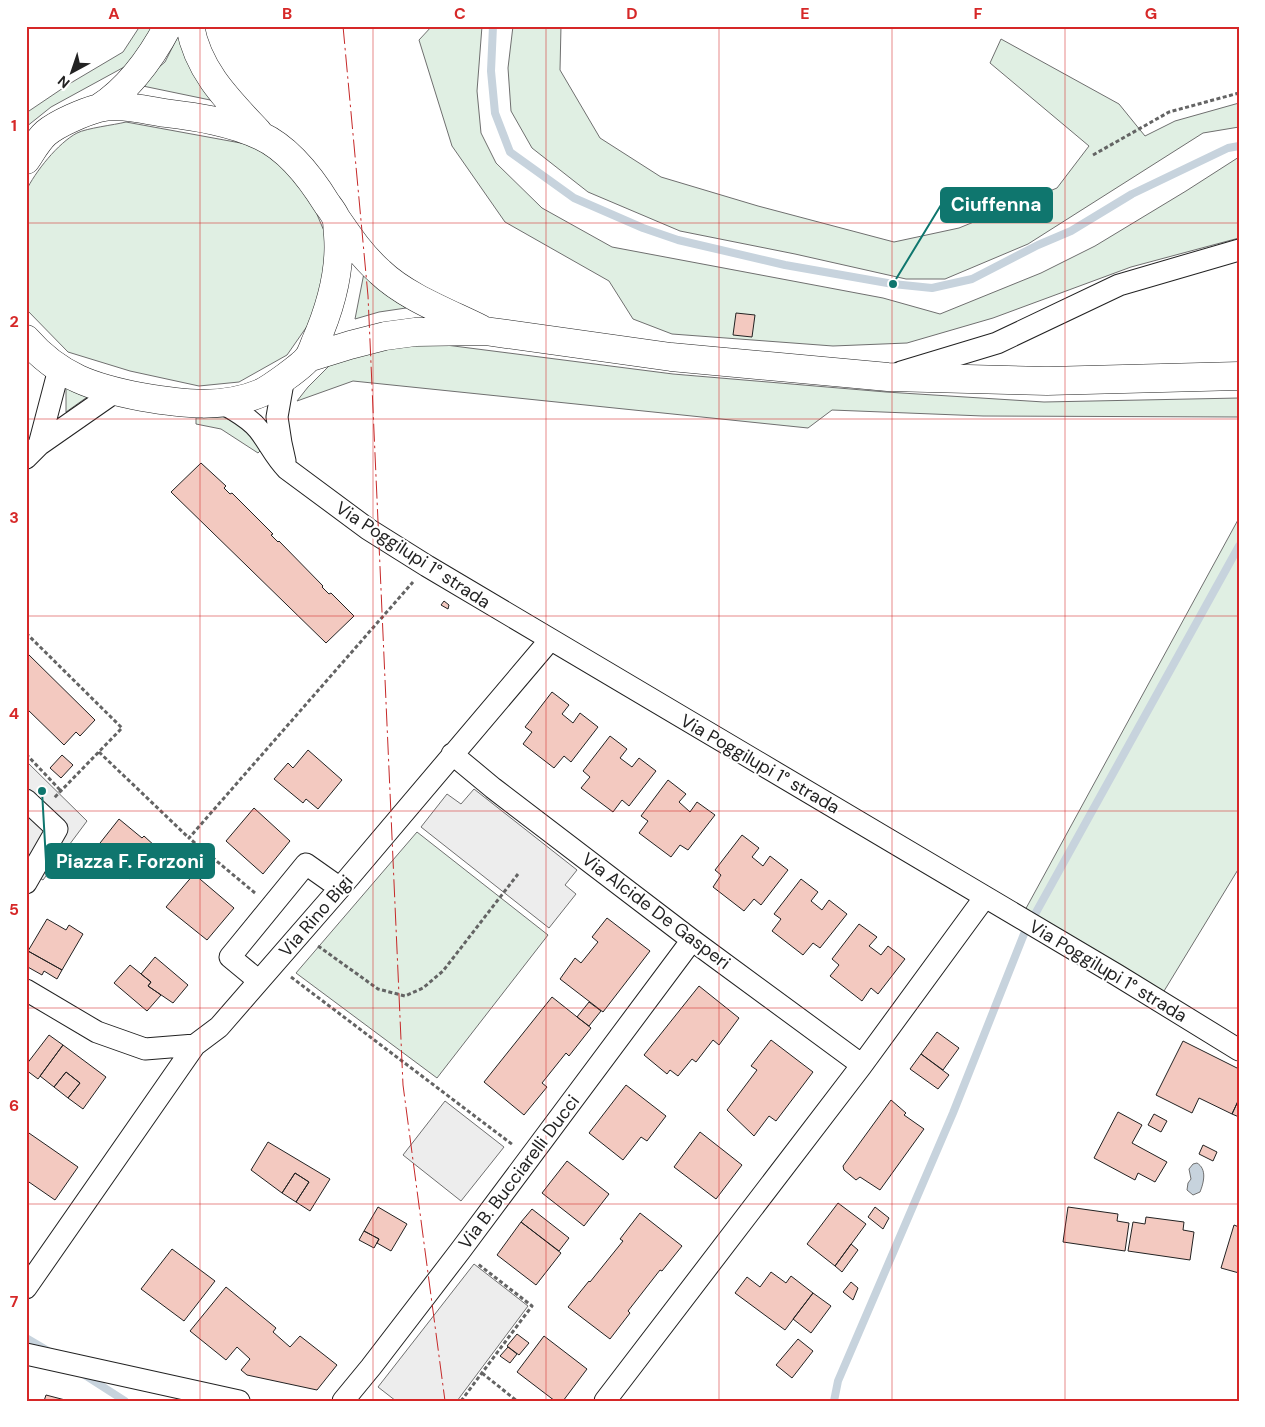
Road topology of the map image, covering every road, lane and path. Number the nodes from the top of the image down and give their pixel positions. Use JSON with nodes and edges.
{"nodes":[{"id":1,"x":168,"y":26,"type":"edge"},
{"id":2,"x":190,"y":26,"type":"edge"},
{"id":3,"x":1239,"y":93,"type":"edge"},
{"id":4,"x":99,"y":108,"type":"junction"},
{"id":5,"x":36,"y":137,"type":"edge"},
{"id":6,"x":263,"y":137,"type":"junction"},
{"id":7,"x":1093,"y":155,"type":"dead end"},
{"id":8,"x":26,"y":160,"type":"edge"},
{"id":9,"x":336,"y":218,"type":"junction"},
{"id":10,"x":1239,"y":250,"type":"edge"},
{"id":11,"x":485,"y":331,"type":"junction"},
{"id":12,"x":26,"y":339,"type":"edge"},
{"id":13,"x":308,"y":358,"type":"junction"},
{"id":14,"x":59,"y":369,"type":"junction"},
{"id":15,"x":888,"y":376,"type":"junction"},
{"id":16,"x":1239,"y":376,"type":"edge"},
{"id":17,"x":284,"y":377,"type":"junction"},
{"id":18,"x":115,"y":392,"type":"junction"},
{"id":19,"x":223,"y":403,"type":"junction"},
{"id":20,"x":33,"y":451,"type":"edge"},
{"id":21,"x":287,"y":469,"type":"junction"},
{"id":22,"x":427,"y":566,"type":"junction"},
{"id":23,"x":26,"y":633,"type":"edge"},
{"id":24,"x":550,"y":640,"type":"junction"},
{"id":25,"x":99,"y":752,"type":"junction"},
{"id":26,"x":26,"y":754,"type":"edge"},
{"id":27,"x":452,"y":754,"type":"junction"},
{"id":28,"x":61,"y":791,"type":"junction"},
{"id":29,"x":33,"y":806,"type":"edge"},
{"id":30,"x":189,"y":838,"type":"junction"},
{"id":31,"x":30,"y":870,"type":"edge"},
{"id":32,"x":518,"y":874,"type":"dead end"},
{"id":33,"x":340,"y":888,"type":"junction"},
{"id":34,"x":985,"y":897,"type":"junction"},
{"id":35,"x":271,"y":907,"type":"junction"},
{"id":36,"x":301,"y":934,"type":"junction"},
{"id":37,"x":692,"y":940,"type":"junction"},
{"id":38,"x":274,"y":964,"type":"junction"},
{"id":39,"x":259,"y":981,"type":"junction"},
{"id":40,"x":26,"y":990,"type":"edge"},
{"id":41,"x":195,"y":1045,"type":"junction"},
{"id":42,"x":1239,"y":1050,"type":"edge"},
{"id":43,"x":862,"y":1064,"type":"junction"},
{"id":44,"x":529,"y":1158,"type":"junction"},
{"id":45,"x":460,"y":1250,"type":"junction"},
{"id":46,"x":26,"y":1288,"type":"edge"},
{"id":47,"x":26,"y":1354,"type":"edge"},
{"id":48,"x":482,"y":1374,"type":"junction"},
{"id":49,"x":239,"y":1401,"type":"edge"},
{"id":50,"x":343,"y":1401,"type":"edge"},
{"id":51,"x":462,"y":1401,"type":"edge"},
{"id":52,"x":517,"y":1401,"type":"edge"},
{"id":53,"x":605,"y":1401,"type":"edge"}],
"edges":[{"from":1,"to":4,"type":"main road"},
{"from":2,"to":6,"type":"main road"},
{"from":3,"to":7,"type":"path"},
{"from":4,"to":5,"type":"main road"},
{"from":4,"to":6,"type":"main road"},
{"from":5,"to":8,"type":"main road"},
{"from":6,"to":9,"type":"main road"},
{"from":9,"to":11,"type":"main road"},
{"from":9,"to":13,"type":"main road"},
{"from":10,"to":15,"type":"street"},
{"from":11,"to":13,"type":"main road"},
{"from":11,"to":15,"type":"main road"},
{"from":12,"to":14,"type":"main road"},
{"from":13,"to":17,"type":"main road"},
{"from":14,"to":18,"type":"main road"},
{"from":14,"to":20,"type":"street"},
{"from":15,"to":16,"type":"main road"},
{"from":17,"to":19,"type":"main road"},
{"from":17,"to":21,"type":"street"},
{"from":18,"to":19,"type":"main road"},
{"from":18,"to":20,"type":"street"},
{"from":19,"to":21,"type":"street","name":"Via Poggilupi 1° strada"},
{"from":21,"to":22,"type":"street","name":"Via Poggilupi 1° strada"},
{"from":22,"to":24,"type":"street","name":"Via Poggilupi 1° strada"},
{"from":22,"to":30,"type":"path"},
{"from":23,"to":25,"type":"path"},
{"from":24,"to":27,"type":"street","name":"Via Rino Bigi"},
{"from":24,"to":34,"type":"street","name":"Via Poggilupi 1° strada"},
{"from":25,"to":28,"type":"path"},
{"from":25,"to":30,"type":"path"},
{"from":26,"to":28,"type":"path"},
{"from":27,"to":33,"type":"street","name":"Via Rino Bigi"},
{"from":27,"to":37,"type":"street","name":"Via Alcide De Gasperi"},
{"from":28,"to":29,"type":"path"},
{"from":29,"to":31,"type":"street"},
{"from":30,"to":35,"type":"path"},
{"from":32,"to":36,"type":"path"},
{"from":33,"to":35,"type":"street"},
{"from":33,"to":36,"type":"street","name":"Via Rino Bigi"},
{"from":34,"to":42,"type":"street","name":"Via Poggilupi 1° strada"},
{"from":34,"to":43,"type":"street"},
{"from":35,"to":39,"type":"street"},
{"from":36,"to":38,"type":"street","name":"Via Rino Bigi"},
{"from":37,"to":43,"type":"street","name":"Via Alcide De Gasperi"},
{"from":37,"to":44,"type":"street","name":"Via B. Bucciarelli Ducci"},
{"from":38,"to":39,"type":"street","name":"Via Rino Bigi"},
{"from":38,"to":44,"type":"path"},
{"from":39,"to":41,"type":"street","name":"Via Rino Bigi"},
{"from":40,"to":41,"type":"street"},
{"from":41,"to":46,"type":"street"},
{"from":43,"to":53,"type":"street"},
{"from":44,"to":45,"type":"street","name":"Via B. Bucciarelli Ducci"},
{"from":45,"to":48,"type":"path"},
{"from":45,"to":50,"type":"street","name":"Via B. Bucciarelli Ducci"},
{"from":47,"to":49,"type":"street"},
{"from":48,"to":51,"type":"path"},
{"from":48,"to":52,"type":"path"}]}
